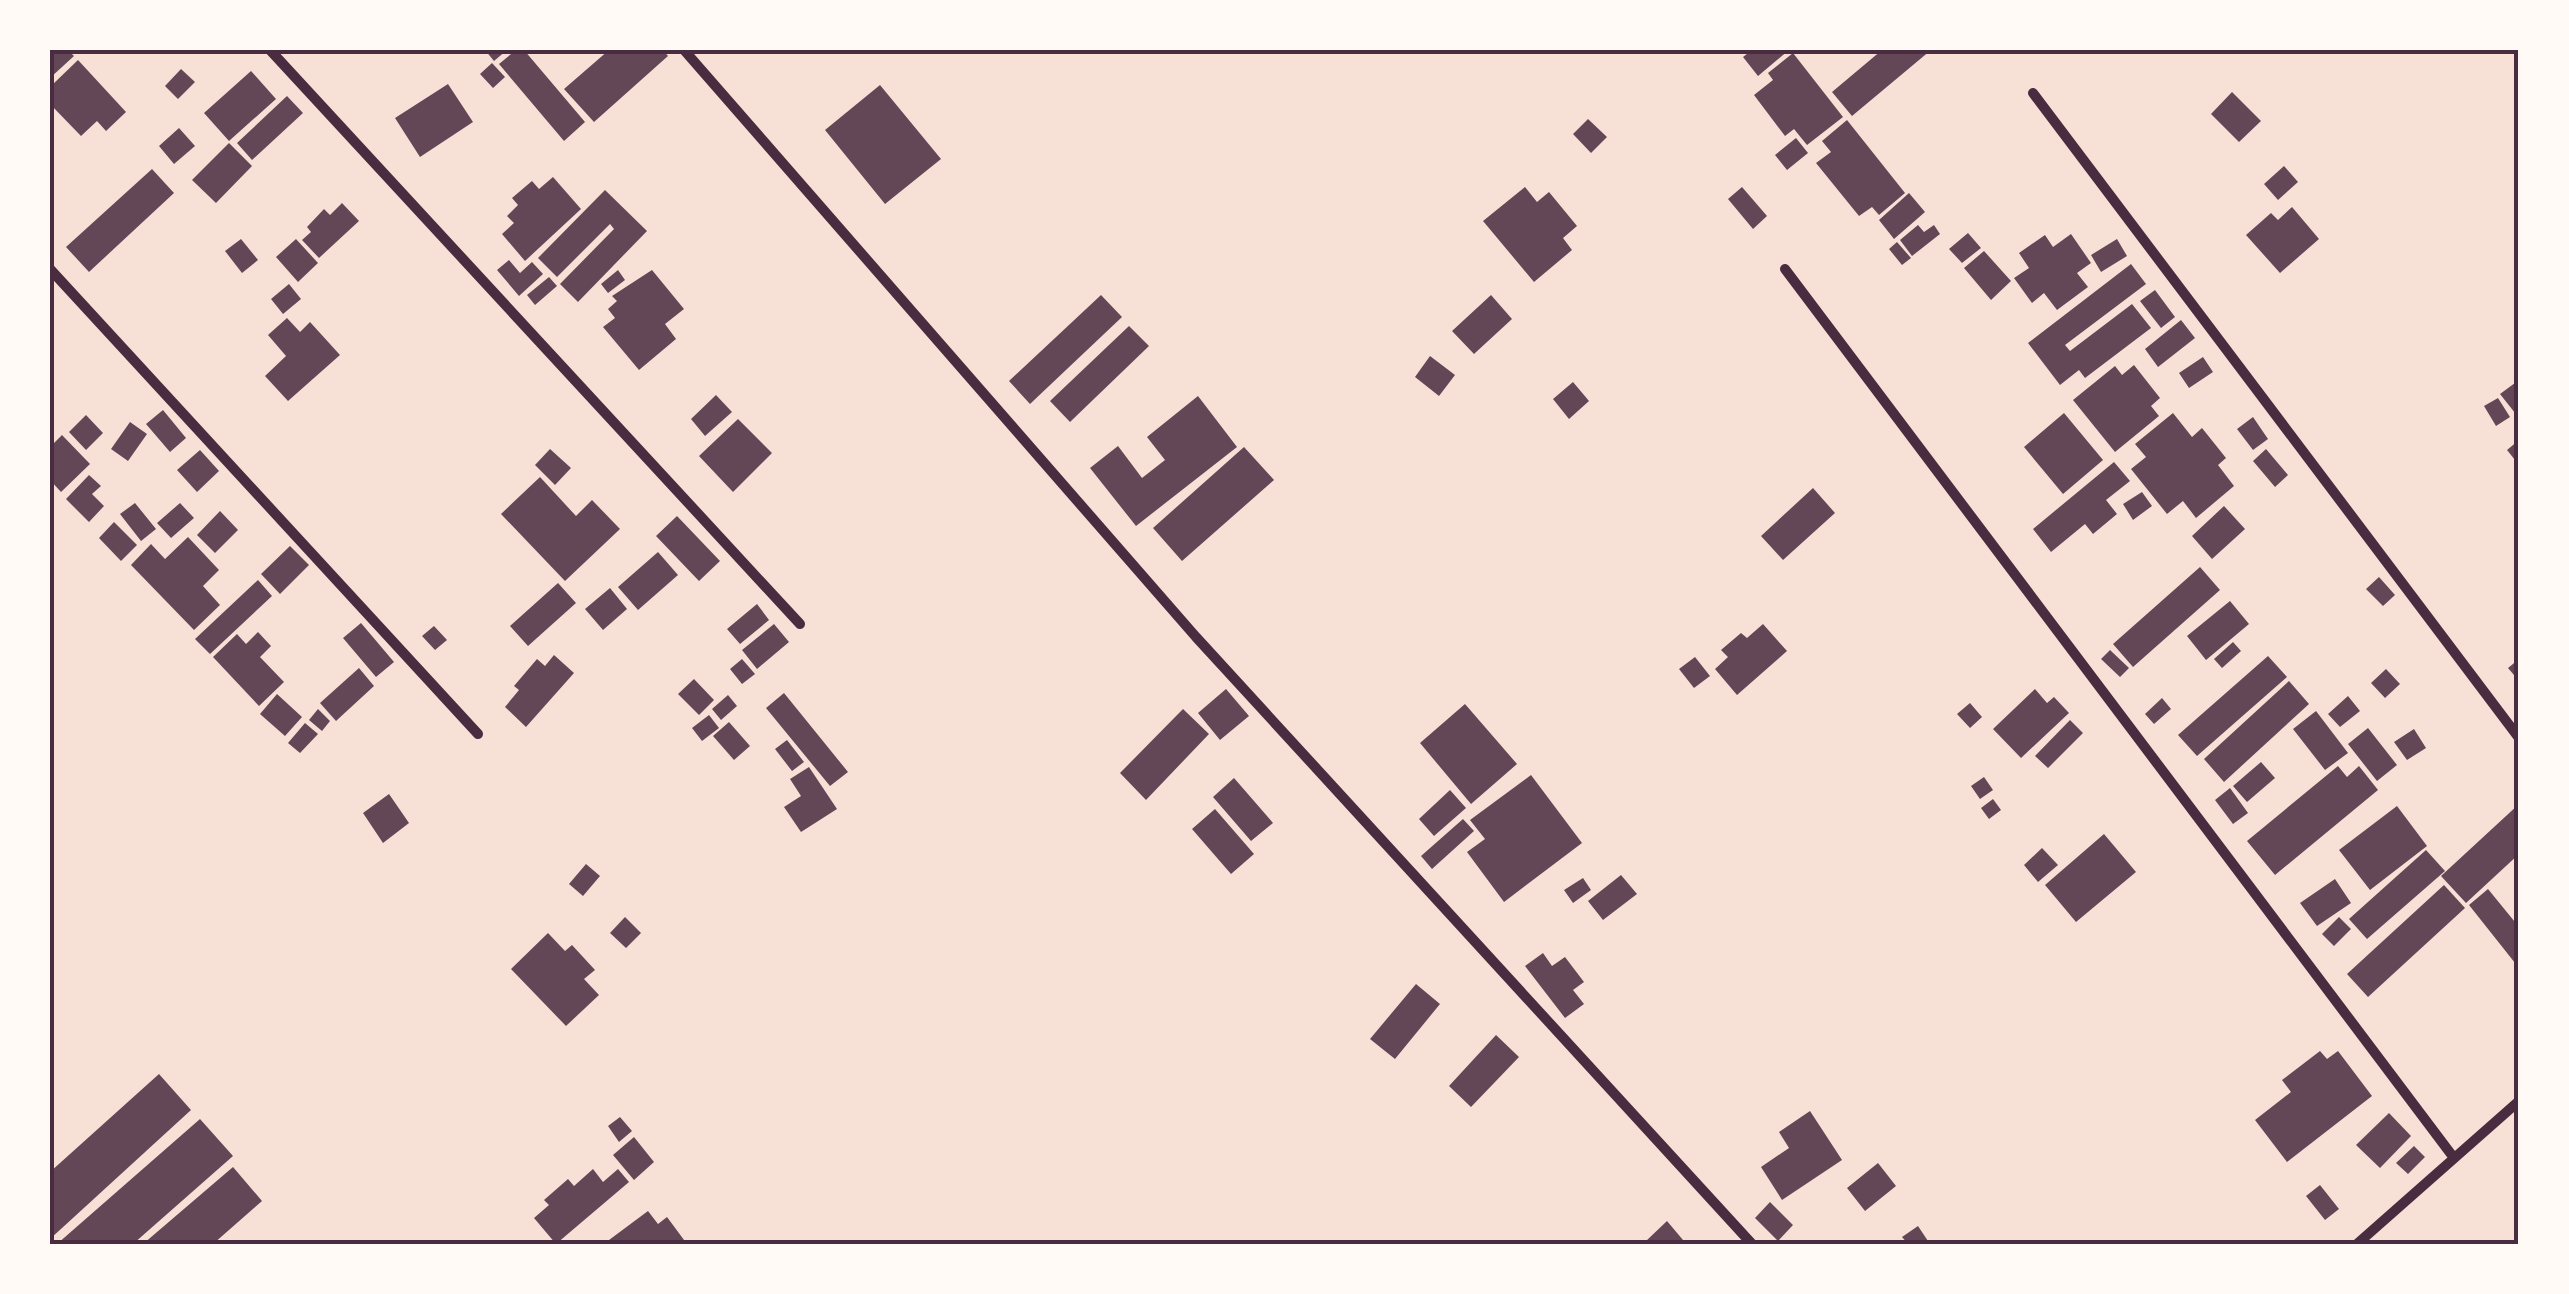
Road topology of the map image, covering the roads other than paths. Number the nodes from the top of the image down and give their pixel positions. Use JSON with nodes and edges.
{"nodes":[{"id":1,"x":270,"y":50,"type":"edge"},
{"id":2,"x":684,"y":50,"type":"edge"},
{"id":3,"x":2034,"y":94,"type":"dead end"},
{"id":4,"x":1784,"y":268,"type":"dead end"},
{"id":5,"x":50,"y":269,"type":"edge"},
{"id":6,"x":800,"y":624,"type":"dead end"},
{"id":7,"x":478,"y":734,"type":"dead end"},
{"id":8,"x":2519,"y":738,"type":"edge"},
{"id":9,"x":2519,"y":1100,"type":"edge"},
{"id":10,"x":2454,"y":1158,"type":"junction"},
{"id":11,"x":1752,"y":1244,"type":"edge"},
{"id":12,"x":2356,"y":1244,"type":"edge"}],
"edges":[{"from":1,"to":6,"type":"street"},
{"from":2,"to":11,"type":"street"},
{"from":3,"to":8,"type":"street"},
{"from":4,"to":10,"type":"street"},
{"from":5,"to":7,"type":"street"},
{"from":9,"to":10,"type":"street"},
{"from":10,"to":12,"type":"street"}]}
